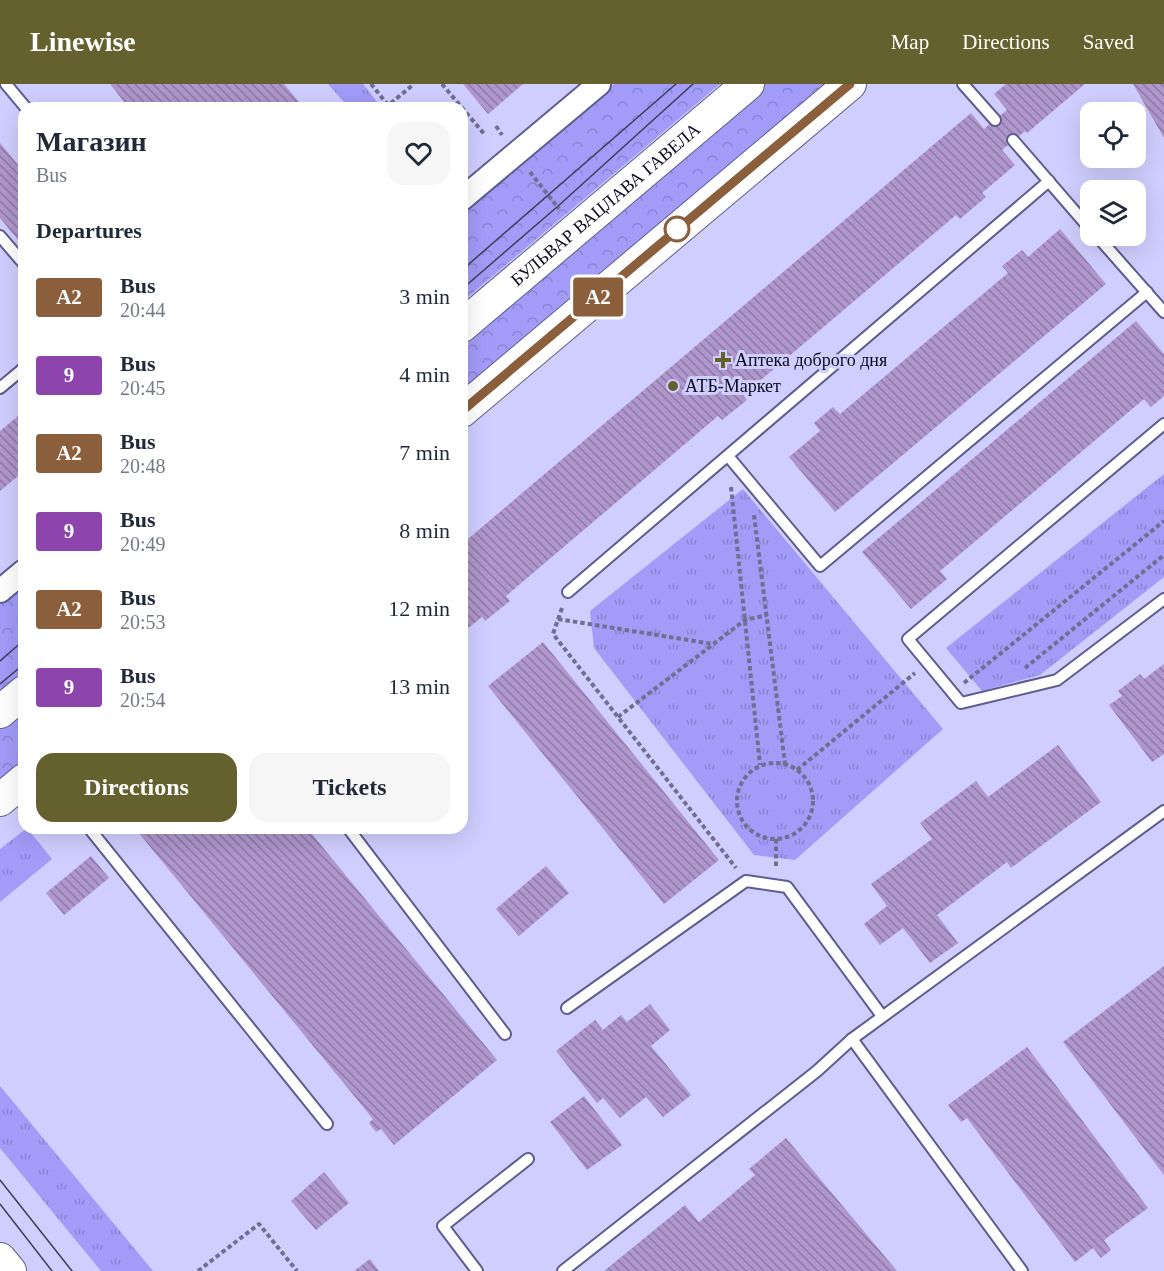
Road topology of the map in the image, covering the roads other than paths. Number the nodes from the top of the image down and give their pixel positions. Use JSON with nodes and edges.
{"nodes":[{"id":1,"x":6,"y":84,"type":"edge"},
{"id":2,"x":599,"y":84,"type":"edge"},
{"id":3,"x":748,"y":84,"type":"edge"},
{"id":4,"x":850,"y":84,"type":"edge"},
{"id":5,"x":963,"y":84,"type":"edge"},
{"id":6,"x":21,"y":102,"type":"edge"},
{"id":7,"x":995,"y":120,"type":"dead end"},
{"id":8,"x":1013,"y":140,"type":"dead end"},
{"id":9,"x":1049,"y":182,"type":"junction"},
{"id":10,"x":468,"y":194,"type":"edge"},
{"id":11,"x":1080,"y":218,"type":"edge"},
{"id":12,"x":0,"y":236,"type":"edge"},
{"id":13,"x":1105,"y":246,"type":"edge"},
{"id":14,"x":18,"y":257,"type":"edge"},
{"id":15,"x":1147,"y":292,"type":"junction"},
{"id":16,"x":1164,"y":312,"type":"edge"},
{"id":17,"x":468,"y":321,"type":"edge"},
{"id":18,"x":18,"y":373,"type":"edge"},
{"id":19,"x":0,"y":388,"type":"edge"},
{"id":20,"x":468,"y":406,"type":"edge"},
{"id":21,"x":1164,"y":424,"type":"edge"},
{"id":22,"x":728,"y":456,"type":"junction"},
{"id":23,"x":18,"y":576,"type":"edge"},
{"id":24,"x":0,"y":591,"type":"edge"},
{"id":25,"x":568,"y":592,"type":"road end"},
{"id":26,"x":1164,"y":599,"type":"edge"},
{"id":27,"x":18,"y":697,"type":"edge"},
{"id":28,"x":0,"y":712,"type":"edge"},
{"id":29,"x":18,"y":785,"type":"edge"},
{"id":30,"x":0,"y":800,"type":"edge"},
{"id":31,"x":1164,"y":812,"type":"edge"},
{"id":32,"x":94,"y":834,"type":"edge"},
{"id":33,"x":353,"y":834,"type":"edge"},
{"id":34,"x":567,"y":1008,"type":"dead end"},
{"id":35,"x":882,"y":1016,"type":"junction"},
{"id":36,"x":506,"y":1034,"type":"dead end"},
{"id":37,"x":852,"y":1039,"type":"junction"},
{"id":38,"x":327,"y":1125,"type":"dead end"},
{"id":39,"x":528,"y":1159,"type":"dead end"},
{"id":40,"x":0,"y":1259,"type":"edge"},
{"id":41,"x":10,"y":1271,"type":"edge"},
{"id":42,"x":477,"y":1271,"type":"edge"},
{"id":43,"x":563,"y":1271,"type":"edge"},
{"id":44,"x":1022,"y":1271,"type":"edge"}],
"edges":[{"from":1,"to":6,"type":"lane"},
{"from":2,"to":10,"type":"street"},
{"from":3,"to":17,"type":"main road","name":"БУЛЬВАР ВАЦЛАВА ГАВЕЛА"},
{"from":4,"to":20,"type":"main road"},
{"from":5,"to":7,"type":"lane"},
{"from":8,"to":9,"type":"lane"},
{"from":9,"to":11,"type":"lane"},
{"from":9,"to":22,"type":"lane"},
{"from":12,"to":14,"type":"lane"},
{"from":13,"to":15,"type":"lane"},
{"from":15,"to":16,"type":"lane"},
{"from":15,"to":22,"type":"lane"},
{"from":18,"to":19,"type":"lane"},
{"from":21,"to":26,"type":"lane"},
{"from":22,"to":25,"type":"lane"},
{"from":23,"to":24,"type":"street"},
{"from":27,"to":28,"type":"main road"},
{"from":29,"to":30,"type":"main road"},
{"from":31,"to":35,"type":"lane"},
{"from":32,"to":38,"type":"lane"},
{"from":33,"to":36,"type":"lane"},
{"from":34,"to":35,"type":"lane"},
{"from":35,"to":37,"type":"lane"},
{"from":37,"to":43,"type":"lane"},
{"from":37,"to":44,"type":"lane"},
{"from":39,"to":42,"type":"lane"},
{"from":40,"to":41,"type":"main road"}]}
